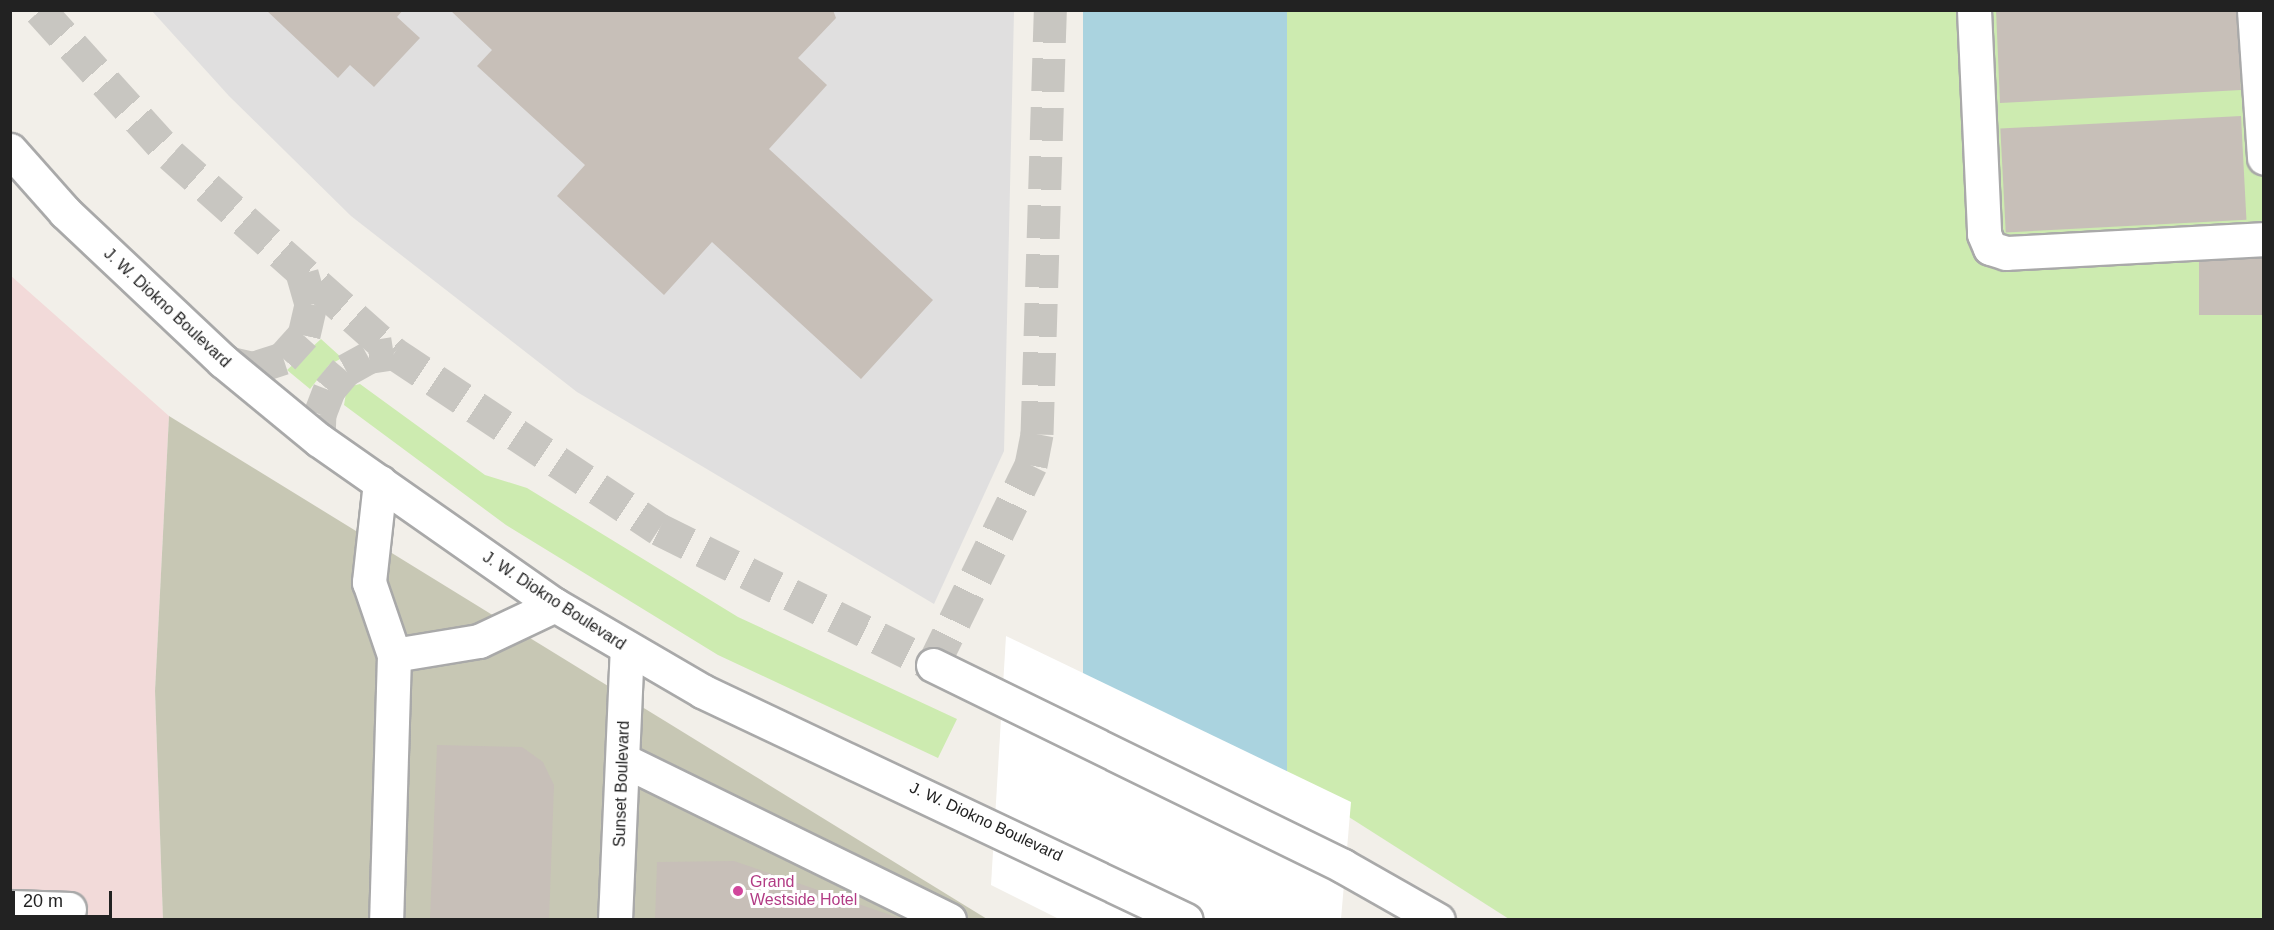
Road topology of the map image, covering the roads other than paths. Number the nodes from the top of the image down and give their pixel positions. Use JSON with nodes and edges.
{"nodes":[{"id":1,"x":1974,"y":10,"type":"edge"},
{"id":2,"x":2254,"y":10,"type":"edge"},
{"id":3,"x":10,"y":150,"type":"edge"},
{"id":4,"x":2264,"y":158,"type":"edge"},
{"id":5,"x":2264,"y":239,"type":"edge"},
{"id":6,"x":380,"y":482,"type":"junction"},
{"id":7,"x":555,"y":605,"type":"junction"},
{"id":8,"x":627,"y":648,"type":"junction"},
{"id":9,"x":394,"y":655,"type":"junction"},
{"id":10,"x":933,"y":665,"type":"dead end"},
{"id":11,"x":623,"y":760,"type":"junction"},
{"id":12,"x":10,"y":907,"type":"edge"},
{"id":13,"x":69,"y":909,"type":"dead end"},
{"id":14,"x":386,"y":920,"type":"edge"},
{"id":15,"x":615,"y":920,"type":"edge"},
{"id":16,"x":949,"y":920,"type":"edge"},
{"id":17,"x":1186,"y":920,"type":"edge"},
{"id":18,"x":1438,"y":920,"type":"edge"}],
"edges":[{"from":1,"to":5,"type":"street"},
{"from":2,"to":4,"type":"street"},
{"from":3,"to":6,"type":"street","name":"J. W. Diokno Boulevard"},
{"from":6,"to":7,"type":"street","name":"J. W. Diokno Boulevard"},
{"from":6,"to":9,"type":"street"},
{"from":7,"to":8,"type":"street","name":"J. W. Diokno Boulevard"},
{"from":7,"to":9,"type":"street"},
{"from":8,"to":11,"type":"street","name":"Sunset Boulevard"},
{"from":8,"to":17,"type":"street","name":"J. W. Diokno Boulevard"},
{"from":9,"to":14,"type":"street"},
{"from":10,"to":18,"type":"street"},
{"from":11,"to":15,"type":"street","name":"Sunset Boulevard"},
{"from":11,"to":16,"type":"street"},
{"from":12,"to":13,"type":"street"}]}
